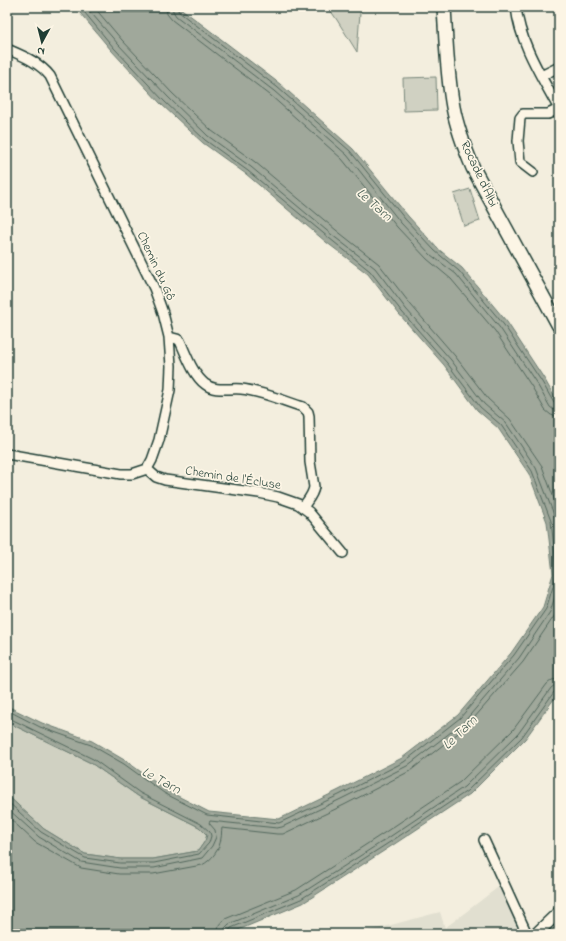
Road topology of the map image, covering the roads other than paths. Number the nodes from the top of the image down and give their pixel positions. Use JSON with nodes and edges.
{"nodes":[{"id":1,"x":444,"y":7,"type":"edge"},
{"id":2,"x":453,"y":7,"type":"edge"},
{"id":3,"x":516,"y":7,"type":"edge"},
{"id":4,"x":7,"y":49,"type":"edge"},
{"id":5,"x":559,"y":67,"type":"edge"},
{"id":6,"x":541,"y":76,"type":"junction"},
{"id":7,"x":559,"y":109,"type":"edge"},
{"id":8,"x":532,"y":172,"type":"dead end"},
{"id":9,"x":559,"y":308,"type":"edge"},
{"id":10,"x":559,"y":326,"type":"edge"},
{"id":11,"x":169,"y":337,"type":"junction"},
{"id":12,"x":7,"y":454,"type":"edge"},
{"id":13,"x":147,"y":469,"type":"junction"},
{"id":14,"x":303,"y":507,"type":"junction"},
{"id":15,"x":343,"y":553,"type":"dead end"},
{"id":16,"x":484,"y":840,"type":"dead end"},
{"id":17,"x":559,"y":912,"type":"edge"},
{"id":18,"x":559,"y":920,"type":"edge"},
{"id":19,"x":527,"y":934,"type":"edge"},
{"id":20,"x":536,"y":934,"type":"edge"},
{"id":21,"x":544,"y":934,"type":"edge"}],
"edges":[{"from":1,"to":10,"type":"highway","name":"Rocade d'Albi"},
{"from":2,"to":9,"type":"highway","name":"Rocade d'Albi"},
{"from":3,"to":6,"type":"street"},
{"from":4,"to":11,"type":"street","name":"Chemin du Gô"},
{"from":5,"to":6,"type":"street"},
{"from":6,"to":7,"type":"street"},
{"from":7,"to":8,"type":"street"},
{"from":11,"to":13,"type":"street","name":"Chemin du Gô"},
{"from":11,"to":14,"type":"street"},
{"from":12,"to":13,"type":"street"},
{"from":13,"to":14,"type":"street","name":"Chemin de l'Écluse"},
{"from":14,"to":15,"type":"street","name":"Chemin de l'Écluse"},
{"from":16,"to":19,"type":"street"},
{"from":17,"to":20,"type":"main road"},
{"from":18,"to":21,"type":"main road"}]}
